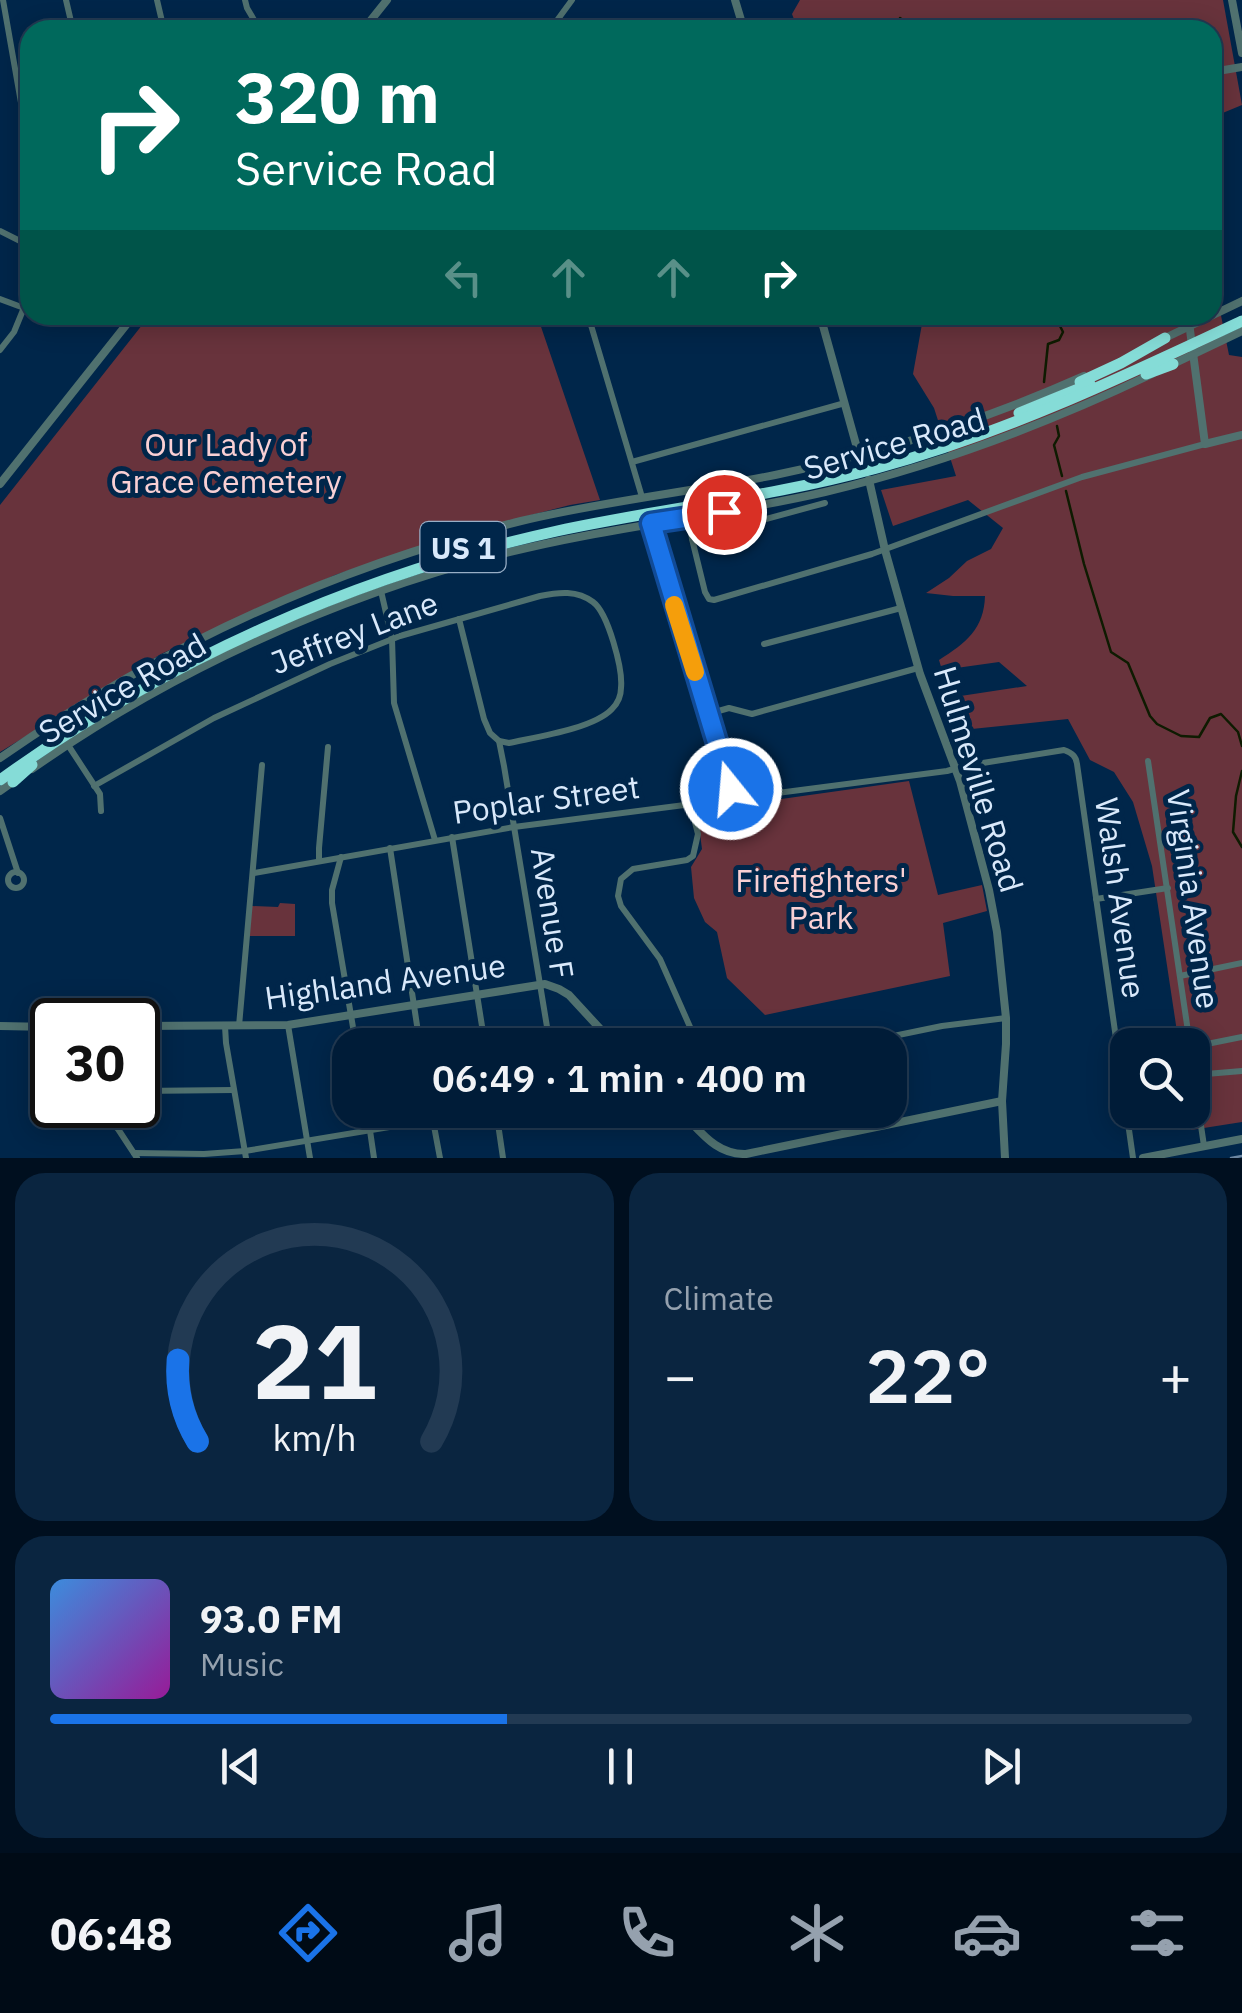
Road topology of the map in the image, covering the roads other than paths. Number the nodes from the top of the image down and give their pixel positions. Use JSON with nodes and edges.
{"nodes":[{"id":1,"x":4,"y":0,"type":"edge"},
{"id":2,"x":387,"y":0,"type":"edge"},
{"id":3,"x":1232,"y":0,"type":"edge"},
{"id":4,"x":371,"y":20,"type":"edge"},
{"id":5,"x":1242,"y":53,"type":"edge"},
{"id":6,"x":20,"y":95,"type":"edge"},
{"id":7,"x":20,"y":318,"type":"edge"},
{"id":8,"x":1242,"y":320,"type":"edge"},
{"id":9,"x":126,"y":325,"type":"edge"},
{"id":10,"x":591,"y":325,"type":"edge"},
{"id":11,"x":823,"y":325,"type":"edge"},
{"id":12,"x":1189,"y":325,"type":"edge"},
{"id":13,"x":1192,"y":325,"type":"edge"},
{"id":14,"x":1214,"y":325,"type":"edge"},
{"id":15,"x":1242,"y":331,"type":"edge"},
{"id":16,"x":1165,"y":338,"type":"junction"},
{"id":17,"x":0,"y":350,"type":"edge"},
{"id":18,"x":1174,"y":364,"type":"junction"},
{"id":19,"x":1066,"y":394,"type":"junction"},
{"id":20,"x":845,"y":403,"type":"junction"},
{"id":21,"x":1057,"y":406,"type":"junction"},
{"id":22,"x":1242,"y":435,"type":"edge"},
{"id":23,"x":1204,"y":444,"type":"junction"},
{"id":24,"x":858,"y":455,"type":"junction"},
{"id":25,"x":632,"y":462,"type":"junction"},
{"id":26,"x":869,"y":480,"type":"junction"},
{"id":27,"x":0,"y":484,"type":"edge"},
{"id":28,"x":642,"y":497,"type":"junction"},
{"id":29,"x":825,"y":503,"type":"dead end"},
{"id":30,"x":689,"y":517,"type":"junction"},
{"id":31,"x":651,"y":523,"type":"junction"},
{"id":32,"x":692,"y":539,"type":"junction"},
{"id":33,"x":885,"y":550,"type":"junction"},
{"id":34,"x":381,"y":591,"type":"junction"},
{"id":35,"x":901,"y":608,"type":"junction"},
{"id":36,"x":459,"y":619,"type":"junction"},
{"id":37,"x":392,"y":639,"type":"junction"},
{"id":38,"x":764,"y":644,"type":"dead end"},
{"id":39,"x":918,"y":668,"type":"junction"},
{"id":40,"x":708,"y":714,"type":"junction"},
{"id":41,"x":64,"y":741,"type":"junction"},
{"id":42,"x":499,"y":741,"type":"junction"},
{"id":43,"x":328,"y":747,"type":"dead end"},
{"id":44,"x":0,"y":758,"type":"edge"},
{"id":45,"x":1148,"y":760,"type":"dead end"},
{"id":46,"x":1077,"y":764,"type":"joint"},
{"id":47,"x":262,"y":765,"type":"dead end"},
{"id":48,"x":956,"y":769,"type":"junction"},
{"id":49,"x":0,"y":770,"type":"edge"},
{"id":50,"x":6,"y":781,"type":"edge"},
{"id":51,"x":94,"y":786,"type":"junction"},
{"id":52,"x":0,"y":791,"type":"edge"},
{"id":53,"x":734,"y":798,"type":"junction"},
{"id":54,"x":690,"y":804,"type":"junction"},
{"id":55,"x":100,"y":811,"type":"dead end"},
{"id":56,"x":0,"y":818,"type":"edge"},
{"id":57,"x":514,"y":826,"type":"junction"},
{"id":58,"x":452,"y":837,"type":"junction"},
{"id":59,"x":436,"y":840,"type":"junction"},
{"id":60,"x":390,"y":848,"type":"junction"},
{"id":61,"x":341,"y":857,"type":"junction"},
{"id":62,"x":320,"y":860,"type":"junction"},
{"id":63,"x":254,"y":872,"type":"junction"},
{"id":64,"x":18,"y":873,"type":"dead end"},
{"id":65,"x":1168,"y":888,"type":"junction"},
{"id":66,"x":1096,"y":899,"type":"junction"},
{"id":67,"x":1242,"y":963,"type":"edge"},
{"id":68,"x":1180,"y":976,"type":"junction"},
{"id":69,"x":540,"y":984,"type":"junction"},
{"id":70,"x":477,"y":994,"type":"junction"},
{"id":71,"x":414,"y":1004,"type":"junction"},
{"id":72,"x":351,"y":1016,"type":"junction"},
{"id":73,"x":1006,"y":1018,"type":"junction"},
{"id":74,"x":288,"y":1025,"type":"junction"},
{"id":75,"x":0,"y":1026,"type":"edge"},
{"id":76,"x":160,"y":1026,"type":"edge"},
{"id":77,"x":225,"y":1026,"type":"junction"},
{"id":78,"x":239,"y":1026,"type":"junction"},
{"id":79,"x":30,"y":1027,"type":"edge"},
{"id":80,"x":353,"y":1028,"type":"edge"},
{"id":81,"x":418,"y":1028,"type":"edge"},
{"id":82,"x":482,"y":1028,"type":"edge"},
{"id":83,"x":547,"y":1028,"type":"edge"},
{"id":84,"x":600,"y":1028,"type":"edge"},
{"id":85,"x":691,"y":1028,"type":"edge"},
{"id":86,"x":1188,"y":1028,"type":"edge"},
{"id":87,"x":907,"y":1033,"type":"edge"},
{"id":88,"x":1242,"y":1036,"type":"edge"},
{"id":89,"x":1210,"y":1042,"type":"edge"},
{"id":90,"x":1242,"y":1071,"type":"edge"},
{"id":91,"x":1210,"y":1074,"type":"edge"},
{"id":92,"x":160,"y":1090,"type":"edge"},
{"id":93,"x":233,"y":1090,"type":"junction"},
{"id":94,"x":1002,"y":1102,"type":"junction"},
{"id":95,"x":907,"y":1121,"type":"edge"},
{"id":96,"x":117,"y":1128,"type":"edge"},
{"id":97,"x":383,"y":1128,"type":"edge"},
{"id":98,"x":434,"y":1128,"type":"edge"},
{"id":99,"x":497,"y":1128,"type":"edge"},
{"id":100,"x":698,"y":1128,"type":"edge"},
{"id":101,"x":874,"y":1128,"type":"edge"},
{"id":102,"x":1201,"y":1128,"type":"edge"},
{"id":103,"x":370,"y":1130,"type":"junction"},
{"id":104,"x":1242,"y":1139,"type":"edge"},
{"id":105,"x":308,"y":1141,"type":"junction"},
{"id":106,"x":1204,"y":1146,"type":"junction"},
{"id":107,"x":245,"y":1155,"type":"edge"},
{"id":108,"x":136,"y":1156,"type":"edge"},
{"id":109,"x":310,"y":1158,"type":"edge"},
{"id":110,"x":374,"y":1158,"type":"edge"},
{"id":111,"x":440,"y":1158,"type":"edge"},
{"id":112,"x":503,"y":1158,"type":"edge"},
{"id":113,"x":1005,"y":1158,"type":"edge"},
{"id":114,"x":1133,"y":1158,"type":"edge"},
{"id":115,"x":1143,"y":1158,"type":"edge"}],
"edges":[{"from":1,"to":6,"type":"street"},
{"from":2,"to":4,"type":"street"},
{"from":3,"to":5,"type":"street"},
{"from":7,"to":17,"type":"street"},
{"from":8,"to":21,"type":"highway","number":"US 1"},
{"from":9,"to":27,"type":"street"},
{"from":10,"to":25,"type":"street"},
{"from":11,"to":20,"type":"street"},
{"from":12,"to":23,"type":"street"},
{"from":13,"to":16,"type":"street","name":"Service Road"},
{"from":14,"to":19,"type":"highway","number":"US 1"},
{"from":15,"to":18,"type":"street","name":"Service Road"},
{"from":16,"to":19,"type":"highway"},
{"from":16,"to":24,"type":"street","name":"Service Road"},
{"from":18,"to":21,"type":"highway"},
{"from":18,"to":26,"type":"street","name":"Service Road"},
{"from":19,"to":49,"type":"highway","number":"US 1"},
{"from":20,"to":24,"type":"street"},
{"from":20,"to":25,"type":"street"},
{"from":21,"to":41,"type":"highway","number":"US 1"},
{"from":22,"to":23,"type":"street"},
{"from":23,"to":33,"type":"street"},
{"from":24,"to":28,"type":"street","name":"Service Road"},
{"from":25,"to":28,"type":"street"},
{"from":26,"to":30,"type":"street","name":"Service Road"},
{"from":26,"to":33,"type":"street","name":"Hulmeville Road"},
{"from":28,"to":44,"type":"street","name":"Service Road"},
{"from":29,"to":32,"type":"street"},
{"from":30,"to":31,"type":"street","name":"Service Road"},
{"from":30,"to":32,"type":"street"},
{"from":31,"to":34,"type":"street","name":"Service Road"},
{"from":31,"to":40,"type":"street"},
{"from":32,"to":33,"type":"street"},
{"from":33,"to":35,"type":"street","name":"Hulmeville Road"},
{"from":34,"to":37,"type":"street"},
{"from":34,"to":41,"type":"street","name":"Service Road"},
{"from":35,"to":38,"type":"street"},
{"from":35,"to":39,"type":"street","name":"Hulmeville Road"},
{"from":36,"to":37,"type":"street","name":"Jeffrey Lane"},
{"from":36,"to":42,"type":"street","name":"Avenue F"},
{"from":36,"to":42,"type":"street","name":"Jeffrey Lane"},
{"from":37,"to":51,"type":"street","name":"Jeffrey Lane"},
{"from":37,"to":59,"type":"street"},
{"from":39,"to":40,"type":"street"},
{"from":39,"to":48,"type":"street","name":"Hulmeville Road"},
{"from":40,"to":53,"type":"street"},
{"from":41,"to":50,"type":"highway"},
{"from":41,"to":51,"type":"street"},
{"from":42,"to":57,"type":"street","name":"Avenue F"},
{"from":43,"to":62,"type":"street"},
{"from":45,"to":65,"type":"street","name":"Virginia Avenue"},
{"from":46,"to":48,"type":"street","name":"Poplar Street"},
{"from":46,"to":66,"type":"street","name":"Walsh Avenue"},
{"from":47,"to":63,"type":"street"},
{"from":48,"to":53,"type":"street","name":"Poplar Street"},
{"from":48,"to":73,"type":"street","name":"Hulmeville Road"},
{"from":50,"to":52,"type":"street"},
{"from":51,"to":55,"type":"street"},
{"from":53,"to":54,"type":"street","name":"Poplar Street"},
{"from":54,"to":57,"type":"street","name":"Poplar Street"},
{"from":54,"to":85,"type":"street"},
{"from":56,"to":64,"type":"street"},
{"from":57,"to":58,"type":"street","name":"Poplar Street"},
{"from":57,"to":69,"type":"street","name":"Avenue F"},
{"from":58,"to":59,"type":"street","name":"Poplar Street"},
{"from":58,"to":70,"type":"street"},
{"from":59,"to":60,"type":"street","name":"Poplar Street"},
{"from":60,"to":61,"type":"street","name":"Poplar Street"},
{"from":60,"to":71,"type":"street"},
{"from":61,"to":62,"type":"street","name":"Poplar Street"},
{"from":61,"to":72,"type":"street"},
{"from":62,"to":63,"type":"street","name":"Poplar Street"},
{"from":63,"to":78,"type":"street"},
{"from":65,"to":66,"type":"street"},
{"from":65,"to":68,"type":"street","name":"Virginia Avenue"},
{"from":66,"to":114,"type":"street","name":"Walsh Avenue"},
{"from":67,"to":68,"type":"street"},
{"from":68,"to":86,"type":"street","name":"Virginia Avenue"},
{"from":69,"to":70,"type":"street","name":"Highland Avenue"},
{"from":69,"to":83,"type":"street","name":"Avenue F"},
{"from":69,"to":84,"type":"street","name":"Highland Avenue"},
{"from":70,"to":71,"type":"street","name":"Highland Avenue"},
{"from":70,"to":82,"type":"street"},
{"from":71,"to":72,"type":"street","name":"Highland Avenue"},
{"from":71,"to":81,"type":"street"},
{"from":72,"to":74,"type":"street","name":"Highland Avenue"},
{"from":72,"to":80,"type":"street"},
{"from":73,"to":87,"type":"street"},
{"from":73,"to":94,"type":"street","name":"Hulmeville Road"},
{"from":74,"to":78,"type":"street","name":"Highland Avenue"},
{"from":74,"to":105,"type":"street"},
{"from":75,"to":79,"type":"street"},
{"from":76,"to":77,"type":"street","name":"Highland Avenue"},
{"from":77,"to":78,"type":"street","name":"Highland Avenue"},
{"from":77,"to":93,"type":"street"},
{"from":88,"to":89,"type":"street"},
{"from":90,"to":91,"type":"street"},
{"from":92,"to":93,"type":"street"},
{"from":93,"to":107,"type":"street"},
{"from":94,"to":95,"type":"street"},
{"from":94,"to":113,"type":"street","name":"Hulmeville Road"},
{"from":96,"to":108,"type":"street"},
{"from":97,"to":103,"type":"street"},
{"from":98,"to":111,"type":"street"},
{"from":99,"to":112,"type":"street"},
{"from":100,"to":101,"type":"street"},
{"from":102,"to":106,"type":"street"},
{"from":103,"to":105,"type":"street"},
{"from":103,"to":110,"type":"street"},
{"from":104,"to":106,"type":"street"},
{"from":105,"to":107,"type":"street"},
{"from":105,"to":109,"type":"street"},
{"from":106,"to":115,"type":"street"},
{"from":107,"to":108,"type":"street"}]}
